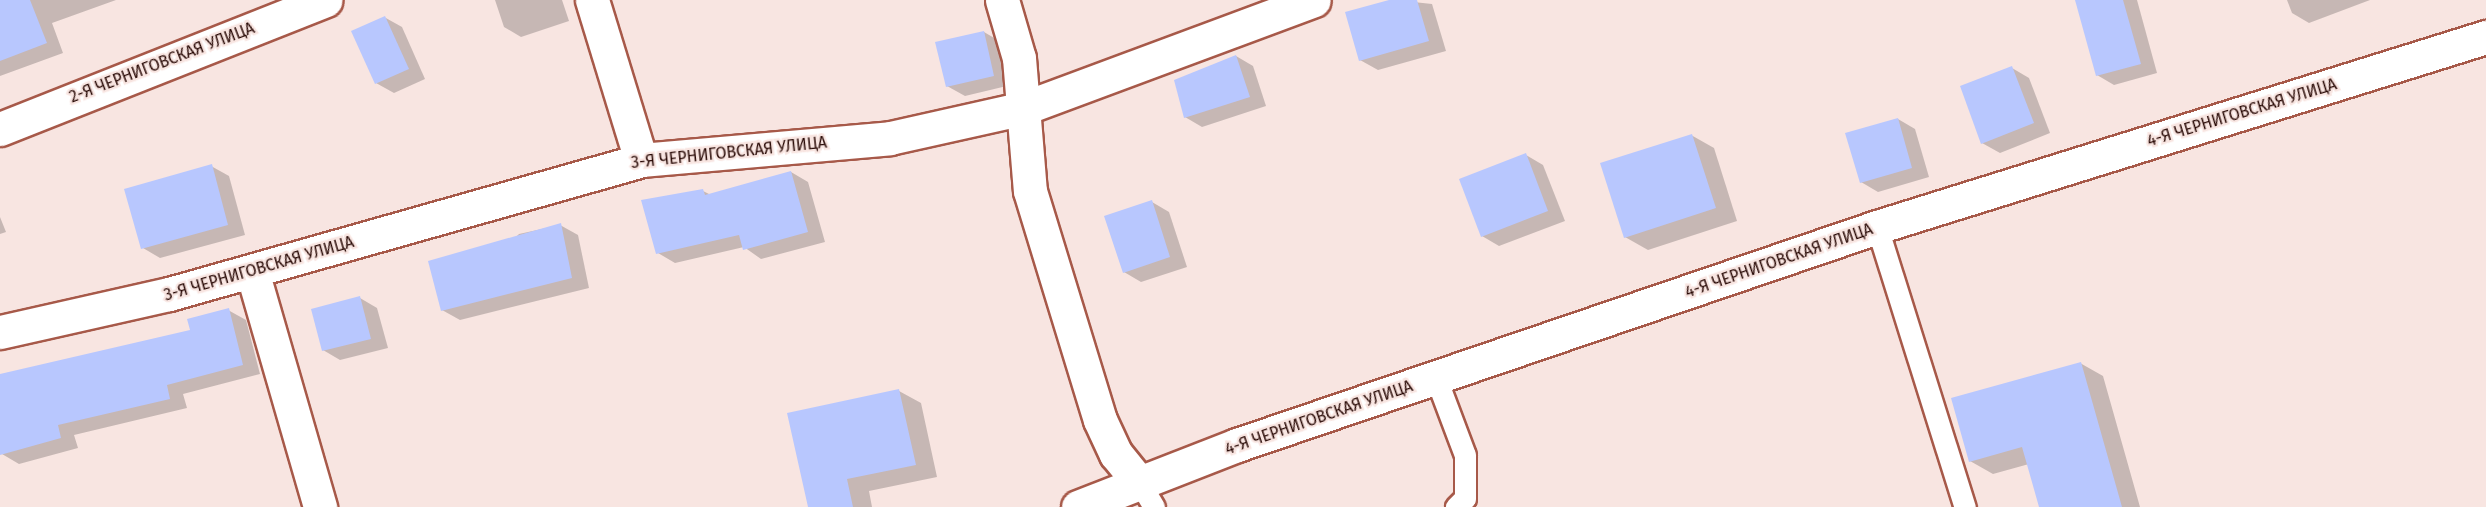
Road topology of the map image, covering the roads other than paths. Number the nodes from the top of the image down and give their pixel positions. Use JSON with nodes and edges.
{"nodes":[{"id":1,"x":325,"y":0,"type":"edge"},
{"id":2,"x":592,"y":0,"type":"edge"},
{"id":3,"x":1002,"y":0,"type":"edge"},
{"id":4,"x":1314,"y":0,"type":"edge"},
{"id":5,"x":2486,"y":37,"type":"edge"},
{"id":6,"x":1024,"y":108,"type":"junction"},
{"id":7,"x":0,"y":129,"type":"edge"},
{"id":8,"x":641,"y":160,"type":"junction"},
{"id":9,"x":1877,"y":227,"type":"junction"},
{"id":10,"x":252,"y":272,"type":"junction"},
{"id":11,"x":0,"y":332,"type":"edge"},
{"id":12,"x":1436,"y":378,"type":"junction"},
{"id":13,"x":1147,"y":495,"type":"edge"},
{"id":14,"x":320,"y":507,"type":"edge"},
{"id":15,"x":1078,"y":507,"type":"edge"},
{"id":16,"x":1456,"y":507,"type":"edge"},
{"id":17,"x":1965,"y":507,"type":"edge"}],
"edges":[{"from":1,"to":7,"type":"street","name":"2-Я ЧЕРНИГОВСКАЯ УЛИЦА"},
{"from":2,"to":8,"type":"street"},
{"from":3,"to":6,"type":"street"},
{"from":4,"to":6,"type":"street","name":"3-Я ЧЕРНИГОВСКАЯ УЛИЦА"},
{"from":5,"to":9,"type":"street","name":"4-Я ЧЕРНИГОВСКАЯ УЛИЦА"},
{"from":6,"to":8,"type":"street","name":"3-Я ЧЕРНИГОВСКАЯ УЛИЦА"},
{"from":6,"to":13,"type":"street"},
{"from":8,"to":10,"type":"street","name":"3-Я ЧЕРНИГОВСКАЯ УЛИЦА"},
{"from":9,"to":12,"type":"street","name":"4-Я ЧЕРНИГОВСКАЯ УЛИЦА"},
{"from":9,"to":17,"type":"lane"},
{"from":10,"to":11,"type":"street","name":"3-Я ЧЕРНИГОВСКАЯ УЛИЦА"},
{"from":10,"to":14,"type":"street"},
{"from":12,"to":13,"type":"street","name":"4-Я ЧЕРНИГОВСКАЯ УЛИЦА"},
{"from":12,"to":16,"type":"lane"},
{"from":13,"to":15,"type":"street","name":"4-Я ЧЕРНИГОВСКАЯ УЛИЦА"}]}
